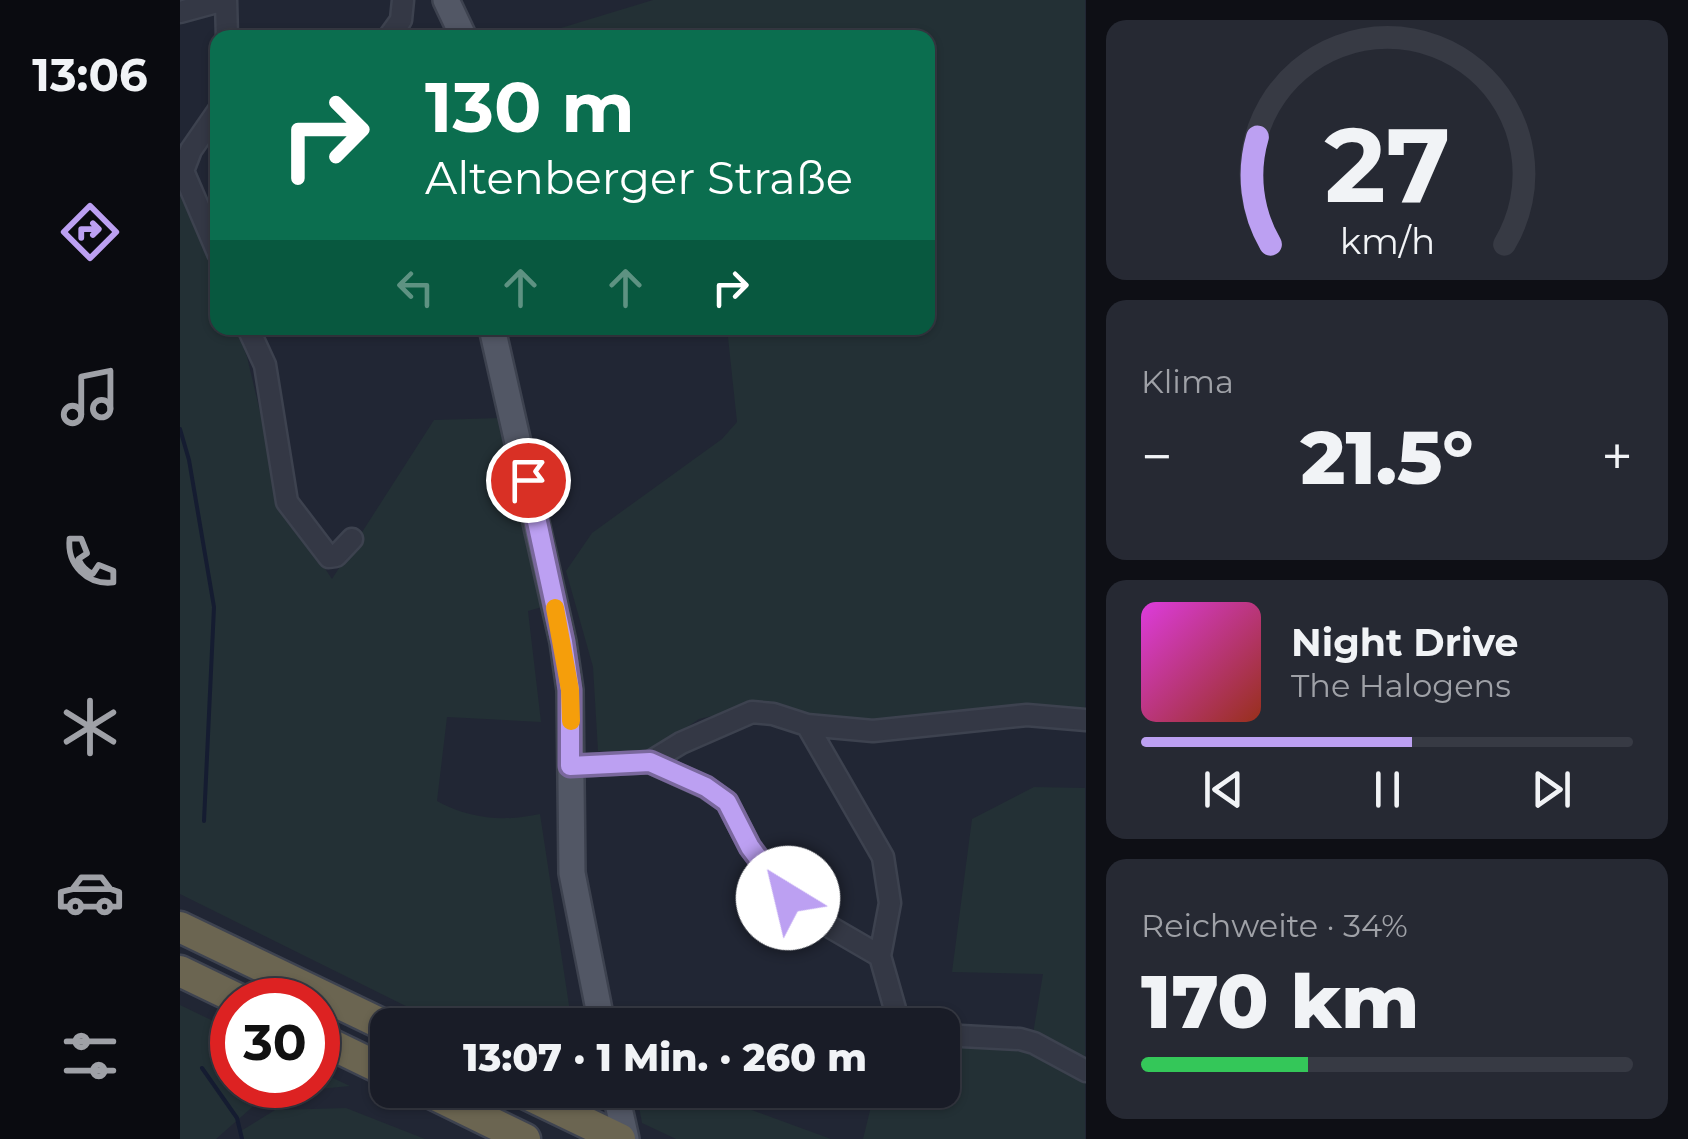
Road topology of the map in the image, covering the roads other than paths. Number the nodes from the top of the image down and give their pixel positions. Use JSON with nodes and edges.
{"nodes":[{"id":1,"x":225,"y":0,"type":"edge"},
{"id":2,"x":403,"y":0,"type":"edge"},
{"id":3,"x":446,"y":0,"type":"edge"},
{"id":4,"x":461,"y":0,"type":"edge"},
{"id":5,"x":180,"y":12,"type":"edge"},
{"id":6,"x":227,"y":30,"type":"edge"},
{"id":7,"x":394,"y":30,"type":"edge"},
{"id":8,"x":460,"y":30,"type":"edge"},
{"id":9,"x":463,"y":30,"type":"edge"},
{"id":10,"x":210,"y":123,"type":"edge"},
{"id":11,"x":210,"y":234,"type":"edge"},
{"id":12,"x":251,"y":335,"type":"edge"},
{"id":13,"x":494,"y":335,"type":"edge"},
{"id":14,"x":352,"y":539,"type":"dead end"},
{"id":15,"x":1086,"y":720,"type":"edge"},
{"id":16,"x":807,"y":725,"type":"junction"},
{"id":17,"x":650,"y":762,"type":"junction"},
{"id":18,"x":570,"y":766,"type":"junction"},
{"id":19,"x":180,"y":926,"type":"edge"},
{"id":20,"x":880,"y":956,"type":"junction"},
{"id":21,"x":180,"y":971,"type":"edge"},
{"id":22,"x":210,"y":986,"type":"edge"},
{"id":23,"x":599,"y":1008,"type":"edge"},
{"id":24,"x":896,"y":1008,"type":"edge"},
{"id":25,"x":370,"y":1018,"type":"edge"},
{"id":26,"x":960,"y":1035,"type":"edge"},
{"id":27,"x":340,"y":1049,"type":"edge"},
{"id":28,"x":370,"y":1063,"type":"edge"},
{"id":29,"x":1086,"y":1070,"type":"edge"},
{"id":30,"x":462,"y":1108,"type":"edge"},
{"id":31,"x":557,"y":1108,"type":"edge"},
{"id":32,"x":618,"y":1108,"type":"edge"},
{"id":33,"x":525,"y":1139,"type":"edge"},
{"id":34,"x":623,"y":1139,"type":"edge"}],
"edges":[{"from":1,"to":5,"type":"street"},
{"from":1,"to":6,"type":"street"},
{"from":2,"to":7,"type":"street"},
{"from":3,"to":8,"type":"main road"},
{"from":4,"to":9,"type":"street"},
{"from":10,"to":11,"type":"street"},
{"from":12,"to":14,"type":"street"},
{"from":13,"to":18,"type":"main road"},
{"from":15,"to":16,"type":"street"},
{"from":16,"to":17,"type":"street"},
{"from":16,"to":20,"type":"street"},
{"from":17,"to":18,"type":"street"},
{"from":17,"to":20,"type":"street"},
{"from":18,"to":23,"type":"main road"},
{"from":19,"to":25,"type":"highway"},
{"from":20,"to":24,"type":"street"},
{"from":21,"to":22,"type":"highway"},
{"from":26,"to":29,"type":"street"},
{"from":27,"to":28,"type":"highway"},
{"from":30,"to":33,"type":"highway"},
{"from":31,"to":34,"type":"highway"},
{"from":32,"to":34,"type":"main road"}]}
